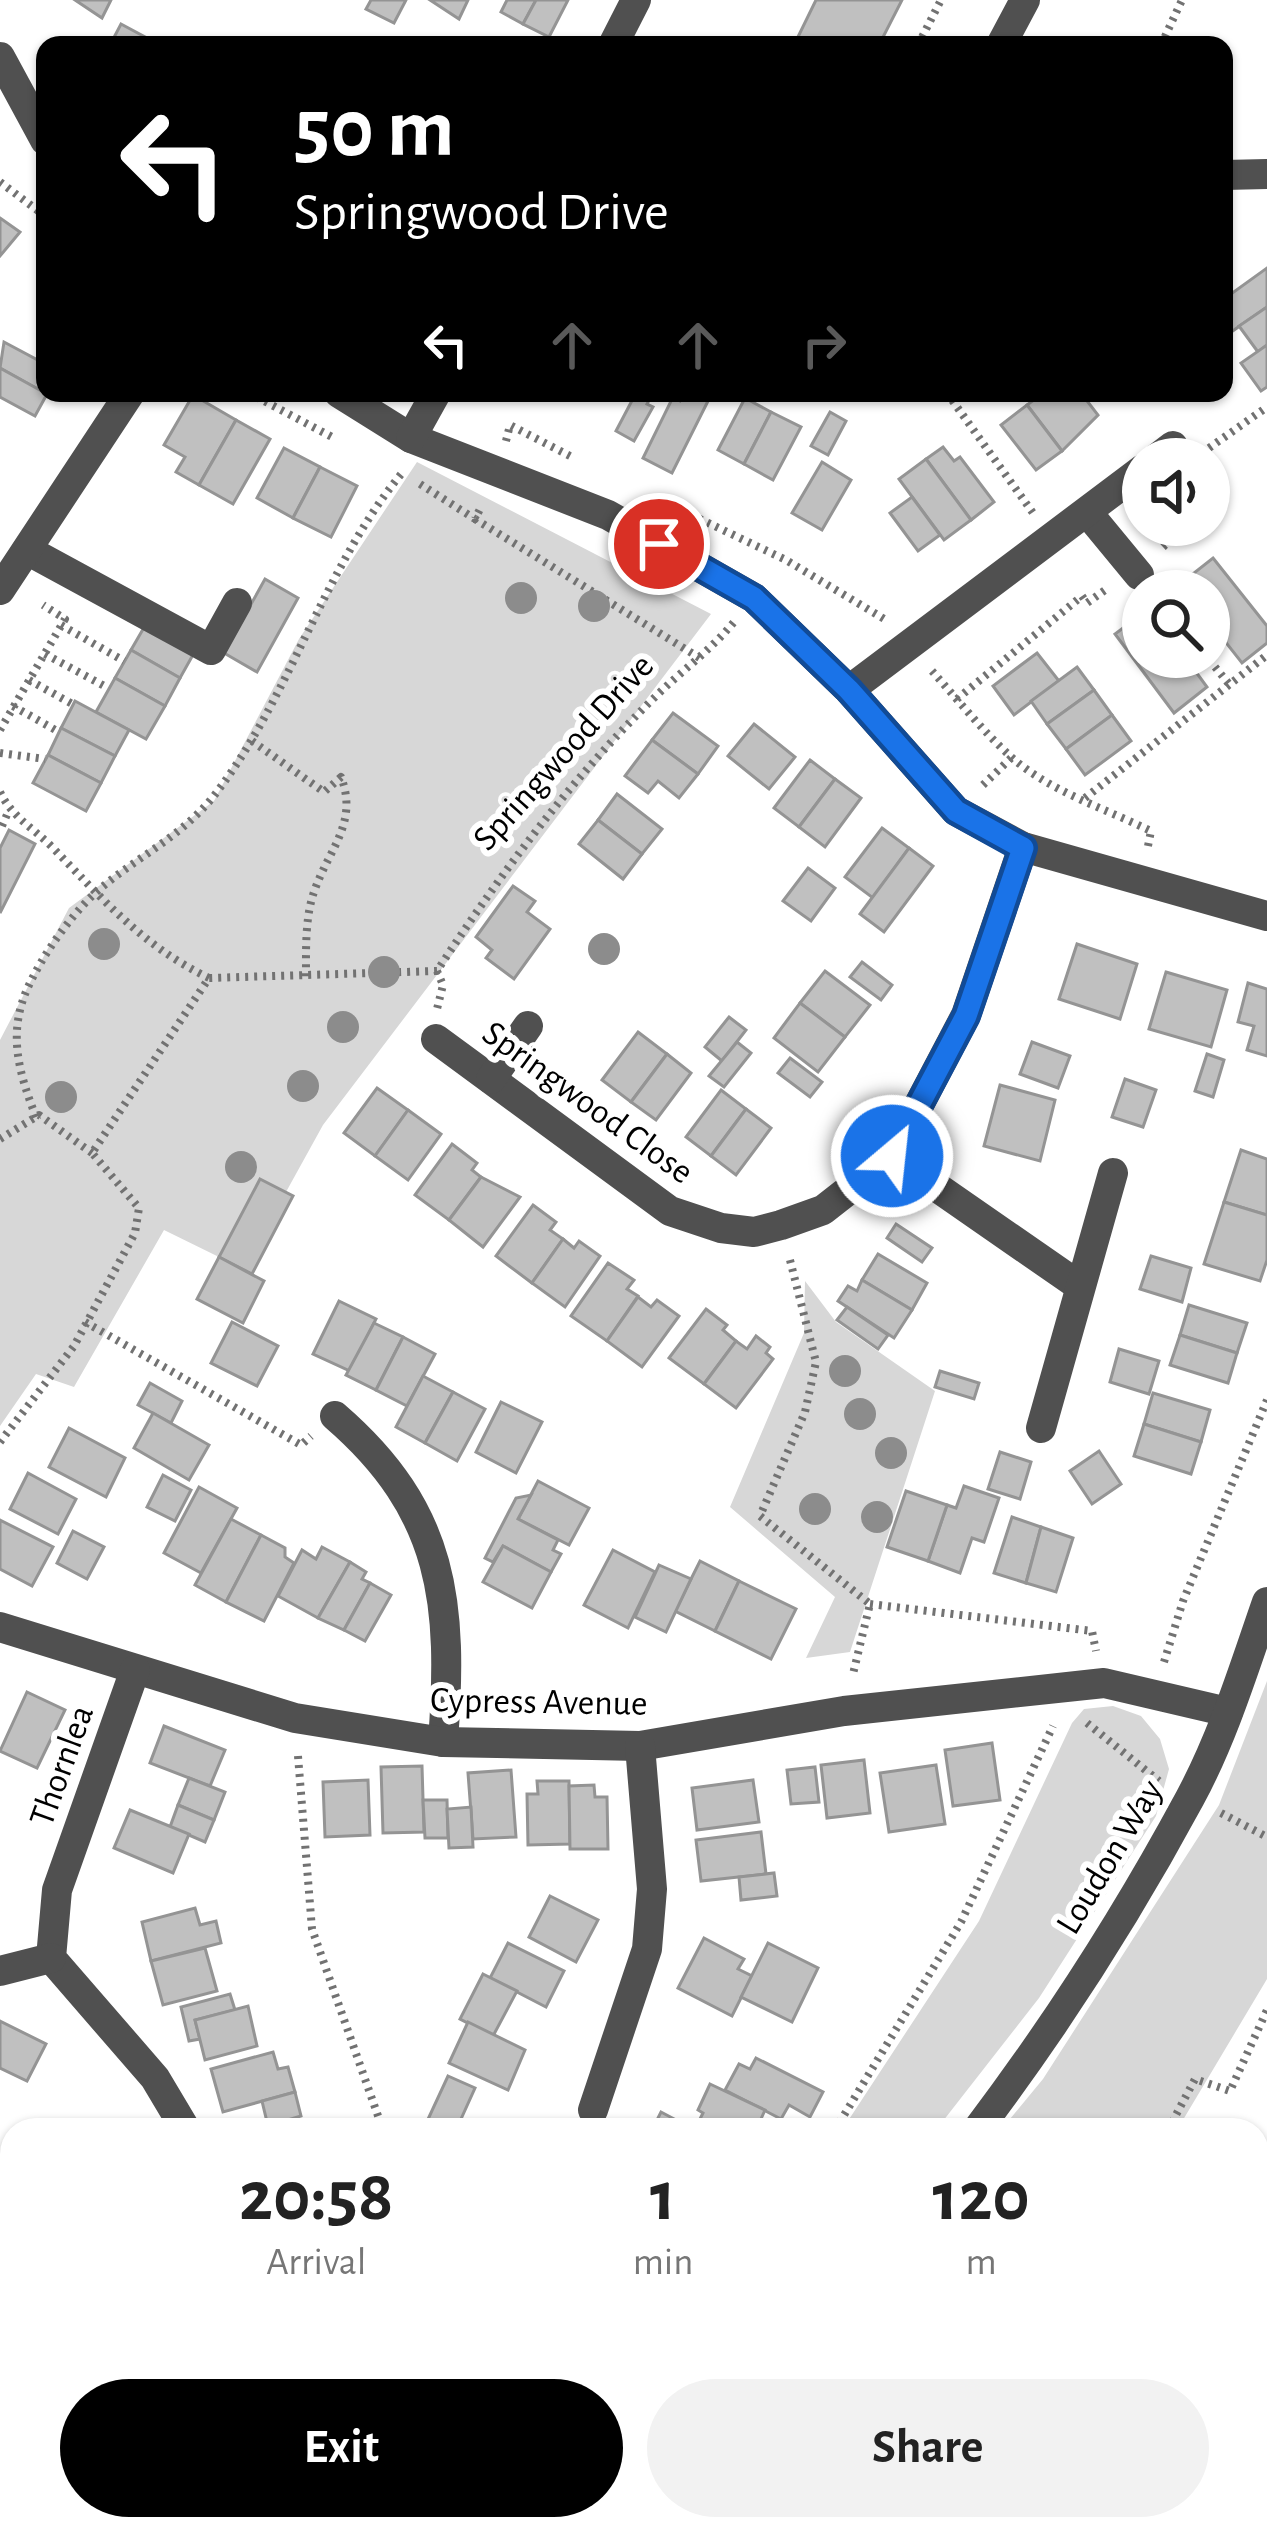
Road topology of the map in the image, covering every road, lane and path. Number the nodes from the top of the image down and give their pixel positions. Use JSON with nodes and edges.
{"nodes":[{"id":1,"x":636,"y":0,"type":"edge"},
{"id":2,"x":940,"y":0,"type":"edge"},
{"id":3,"x":1025,"y":0,"type":"edge"},
{"id":4,"x":1182,"y":0,"type":"edge"},
{"id":5,"x":618,"y":36,"type":"edge"},
{"id":6,"x":922,"y":36,"type":"edge"},
{"id":7,"x":1006,"y":36,"type":"edge"},
{"id":8,"x":1165,"y":36,"type":"edge"},
{"id":9,"x":0,"y":57,"type":"edge"},
{"id":10,"x":36,"y":123,"type":"edge"},
{"id":11,"x":1267,"y":174,"type":"edge"},
{"id":12,"x":1233,"y":175,"type":"edge"},
{"id":13,"x":0,"y":182,"type":"edge"},
{"id":14,"x":36,"y":209,"type":"edge"},
{"id":15,"x":125,"y":402,"type":"edge"},
{"id":16,"x":353,"y":402,"type":"edge"},
{"id":17,"x":431,"y":402,"type":"edge"},
{"id":18,"x":954,"y":402,"type":"edge"},
{"id":19,"x":1267,"y":407,"type":"edge"},
{"id":20,"x":411,"y":438,"type":"junction"},
{"id":21,"x":1207,"y":438,"type":"edge"},
{"id":22,"x":499,"y":471,"type":"junction"},
{"id":23,"x":1122,"y":485,"type":"edge"},
{"id":24,"x":1087,"y":512,"type":"junction"},
{"id":25,"x":475,"y":519,"type":"junction"},
{"id":26,"x":1052,"y":538,"type":"junction"},
{"id":27,"x":38,"y":556,"type":"junction"},
{"id":28,"x":1135,"y":570,"type":"edge"},
{"id":29,"x":1122,"y":580,"type":"edge"},
{"id":30,"x":0,"y":590,"type":"edge"},
{"id":31,"x":754,"y":598,"type":"junction"},
{"id":32,"x":237,"y":603,"type":"dead end"},
{"id":33,"x":61,"y":626,"type":"junction"},
{"id":34,"x":908,"y":645,"type":"junction"},
{"id":35,"x":45,"y":654,"type":"junction"},
{"id":36,"x":1267,"y":655,"type":"edge"},
{"id":37,"x":703,"y":660,"type":"junction"},
{"id":38,"x":124,"y":661,"type":"dead end"},
{"id":39,"x":1223,"y":678,"type":"edge"},
{"id":40,"x":29,"y":680,"type":"junction"},
{"id":41,"x":1229,"y":684,"type":"junction"},
{"id":42,"x":109,"y":688,"type":"dead end"},
{"id":43,"x":849,"y":690,"type":"junction"},
{"id":44,"x":957,"y":699,"type":"junction"},
{"id":45,"x":74,"y":705,"type":"dead end"},
{"id":46,"x":13,"y":706,"type":"junction"},
{"id":47,"x":0,"y":730,"type":"edge"},
{"id":48,"x":59,"y":732,"type":"dead end"},
{"id":49,"x":252,"y":741,"type":"junction"},
{"id":50,"x":0,"y":753,"type":"edge"},
{"id":51,"x":45,"y":760,"type":"dead end"},
{"id":52,"x":0,"y":792,"type":"edge"},
{"id":53,"x":1085,"y":797,"type":"junction"},
{"id":54,"x":9,"y":810,"type":"junction"},
{"id":55,"x":2,"y":826,"type":"edge"},
{"id":56,"x":1023,"y":848,"type":"junction"},
{"id":57,"x":1141,"y":877,"type":"junction"},
{"id":58,"x":94,"y":894,"type":"junction"},
{"id":59,"x":1267,"y":916,"type":"edge"},
{"id":60,"x":306,"y":977,"type":"junction"},
{"id":61,"x":208,"y":978,"type":"junction"},
{"id":62,"x":528,"y":1026,"type":"dead end"},
{"id":63,"x":436,"y":1039,"type":"dead end"},
{"id":64,"x":491,"y":1078,"type":"junction"},
{"id":65,"x":36,"y":1117,"type":"junction"},
{"id":66,"x":0,"y":1139,"type":"edge"},
{"id":67,"x":92,"y":1153,"type":"junction"},
{"id":68,"x":892,"y":1156,"type":"junction"},
{"id":69,"x":1113,"y":1173,"type":"dead end"},
{"id":70,"x":782,"y":1225,"type":"junction"},
{"id":71,"x":1078,"y":1285,"type":"junction"},
{"id":72,"x":85,"y":1322,"type":"junction"},
{"id":73,"x":1267,"y":1400,"type":"edge"},
{"id":74,"x":335,"y":1416,"type":"joint"},
{"id":75,"x":1041,"y":1428,"type":"dead end"},
{"id":76,"x":0,"y":1442,"type":"edge"},
{"id":77,"x":1267,"y":1602,"type":"edge"},
{"id":78,"x":870,"y":1604,"type":"junction"},
{"id":79,"x":0,"y":1627,"type":"edge"},
{"id":80,"x":135,"y":1670,"type":"junction"},
{"id":81,"x":1104,"y":1683,"type":"junction"},
{"id":82,"x":1069,"y":1685,"type":"junction"},
{"id":83,"x":1155,"y":1692,"type":"junction"},
{"id":84,"x":844,"y":1711,"type":"junction"},
{"id":85,"x":1228,"y":1712,"type":"junction"},
{"id":86,"x":295,"y":1718,"type":"junction"},
{"id":87,"x":443,"y":1742,"type":"junction"},
{"id":88,"x":640,"y":1746,"type":"junction"},
{"id":89,"x":1191,"y":1797,"type":"junction"},
{"id":90,"x":1267,"y":1837,"type":"edge"},
{"id":91,"x":51,"y":1958,"type":"junction"},
{"id":92,"x":0,"y":1971,"type":"edge"},
{"id":93,"x":1267,"y":2010,"type":"edge"},
{"id":94,"x":593,"y":2110,"type":"dead end"},
{"id":95,"x":179,"y":2118,"type":"edge"},
{"id":96,"x":379,"y":2118,"type":"edge"},
{"id":97,"x":842,"y":2118,"type":"edge"},
{"id":98,"x":985,"y":2118,"type":"edge"},
{"id":99,"x":1174,"y":2118,"type":"edge"}],
"edges":[{"from":1,"to":5,"type":"street"},
{"from":2,"to":6,"type":"path"},
{"from":3,"to":7,"type":"street"},
{"from":4,"to":8,"type":"path"},
{"from":9,"to":10,"type":"street"},
{"from":11,"to":12,"type":"street"},
{"from":13,"to":14,"type":"path"},
{"from":15,"to":27,"type":"street"},
{"from":16,"to":20,"type":"street"},
{"from":17,"to":20,"type":"street"},
{"from":18,"to":26,"type":"path"},
{"from":19,"to":21,"type":"path"},
{"from":20,"to":22,"type":"street"},
{"from":22,"to":25,"type":"path"},
{"from":22,"to":31,"type":"street"},
{"from":23,"to":24,"type":"street"},
{"from":24,"to":26,"type":"street"},
{"from":24,"to":28,"type":"street"},
{"from":25,"to":37,"type":"path"},
{"from":25,"to":49,"type":"path"},
{"from":26,"to":34,"type":"street"},
{"from":27,"to":30,"type":"street"},
{"from":27,"to":32,"type":"street"},
{"from":27,"to":33,"type":"path"},
{"from":29,"to":44,"type":"path"},
{"from":31,"to":37,"type":"path","name":"Springwood Drive"},
{"from":31,"to":43,"type":"street"},
{"from":33,"to":35,"type":"path"},
{"from":33,"to":38,"type":"path"},
{"from":34,"to":43,"type":"street"},
{"from":34,"to":44,"type":"path"},
{"from":35,"to":40,"type":"path"},
{"from":35,"to":42,"type":"path"},
{"from":36,"to":41,"type":"path"},
{"from":37,"to":60,"type":"path","name":"Springwood Drive"},
{"from":39,"to":41,"type":"path"},
{"from":40,"to":45,"type":"path"},
{"from":40,"to":46,"type":"path"},
{"from":41,"to":53,"type":"path"},
{"from":43,"to":56,"type":"street"},
{"from":44,"to":53,"type":"path"},
{"from":46,"to":47,"type":"path"},
{"from":46,"to":48,"type":"path"},
{"from":49,"to":58,"type":"path"},
{"from":49,"to":60,"type":"path"},
{"from":50,"to":51,"type":"path"},
{"from":52,"to":54,"type":"path"},
{"from":53,"to":57,"type":"path"},
{"from":54,"to":55,"type":"path"},
{"from":54,"to":58,"type":"path"},
{"from":56,"to":57,"type":"street"},
{"from":56,"to":68,"type":"street","name":"Springwood Close"},
{"from":57,"to":59,"type":"street"},
{"from":58,"to":61,"type":"path"},
{"from":58,"to":65,"type":"path"},
{"from":60,"to":61,"type":"path","name":"Springwood Drive"},
{"from":61,"to":67,"type":"path"},
{"from":62,"to":64,"type":"street"},
{"from":63,"to":64,"type":"street","name":"Springwood Close"},
{"from":64,"to":70,"type":"street","name":"Springwood Close"},
{"from":65,"to":66,"type":"path"},
{"from":65,"to":67,"type":"path"},
{"from":67,"to":72,"type":"path"},
{"from":68,"to":70,"type":"street","name":"Springwood Close"},
{"from":68,"to":71,"type":"street"},
{"from":69,"to":71,"type":"street"},
{"from":70,"to":78,"type":"path"},
{"from":71,"to":75,"type":"street"},
{"from":72,"to":74,"type":"path"},
{"from":72,"to":76,"type":"path"},
{"from":73,"to":83,"type":"path"},
{"from":74,"to":87,"type":"street"},
{"from":77,"to":85,"type":"street","name":"Loudon Way"},
{"from":78,"to":81,"type":"path"},
{"from":78,"to":84,"type":"path"},
{"from":79,"to":80,"type":"street","name":"Cypress Avenue"},
{"from":80,"to":86,"type":"street","name":"Cypress Avenue"},
{"from":80,"to":91,"type":"street","name":"Thornlea"},
{"from":81,"to":82,"type":"street","name":"Cypress Avenue"},
{"from":81,"to":83,"type":"street","name":"Cypress Avenue"},
{"from":82,"to":84,"type":"street","name":"Cypress Avenue"},
{"from":82,"to":89,"type":"path"},
{"from":82,"to":97,"type":"path"},
{"from":83,"to":85,"type":"street","name":"Cypress Avenue"},
{"from":84,"to":88,"type":"street","name":"Cypress Avenue"},
{"from":85,"to":89,"type":"street","name":"Loudon Way"},
{"from":86,"to":87,"type":"street","name":"Cypress Avenue"},
{"from":86,"to":96,"type":"path"},
{"from":87,"to":88,"type":"street","name":"Cypress Avenue"},
{"from":88,"to":94,"type":"street"},
{"from":89,"to":90,"type":"path"},
{"from":89,"to":98,"type":"street","name":"Loudon Way"},
{"from":91,"to":92,"type":"street"},
{"from":91,"to":95,"type":"street"},
{"from":93,"to":99,"type":"path"}]}
